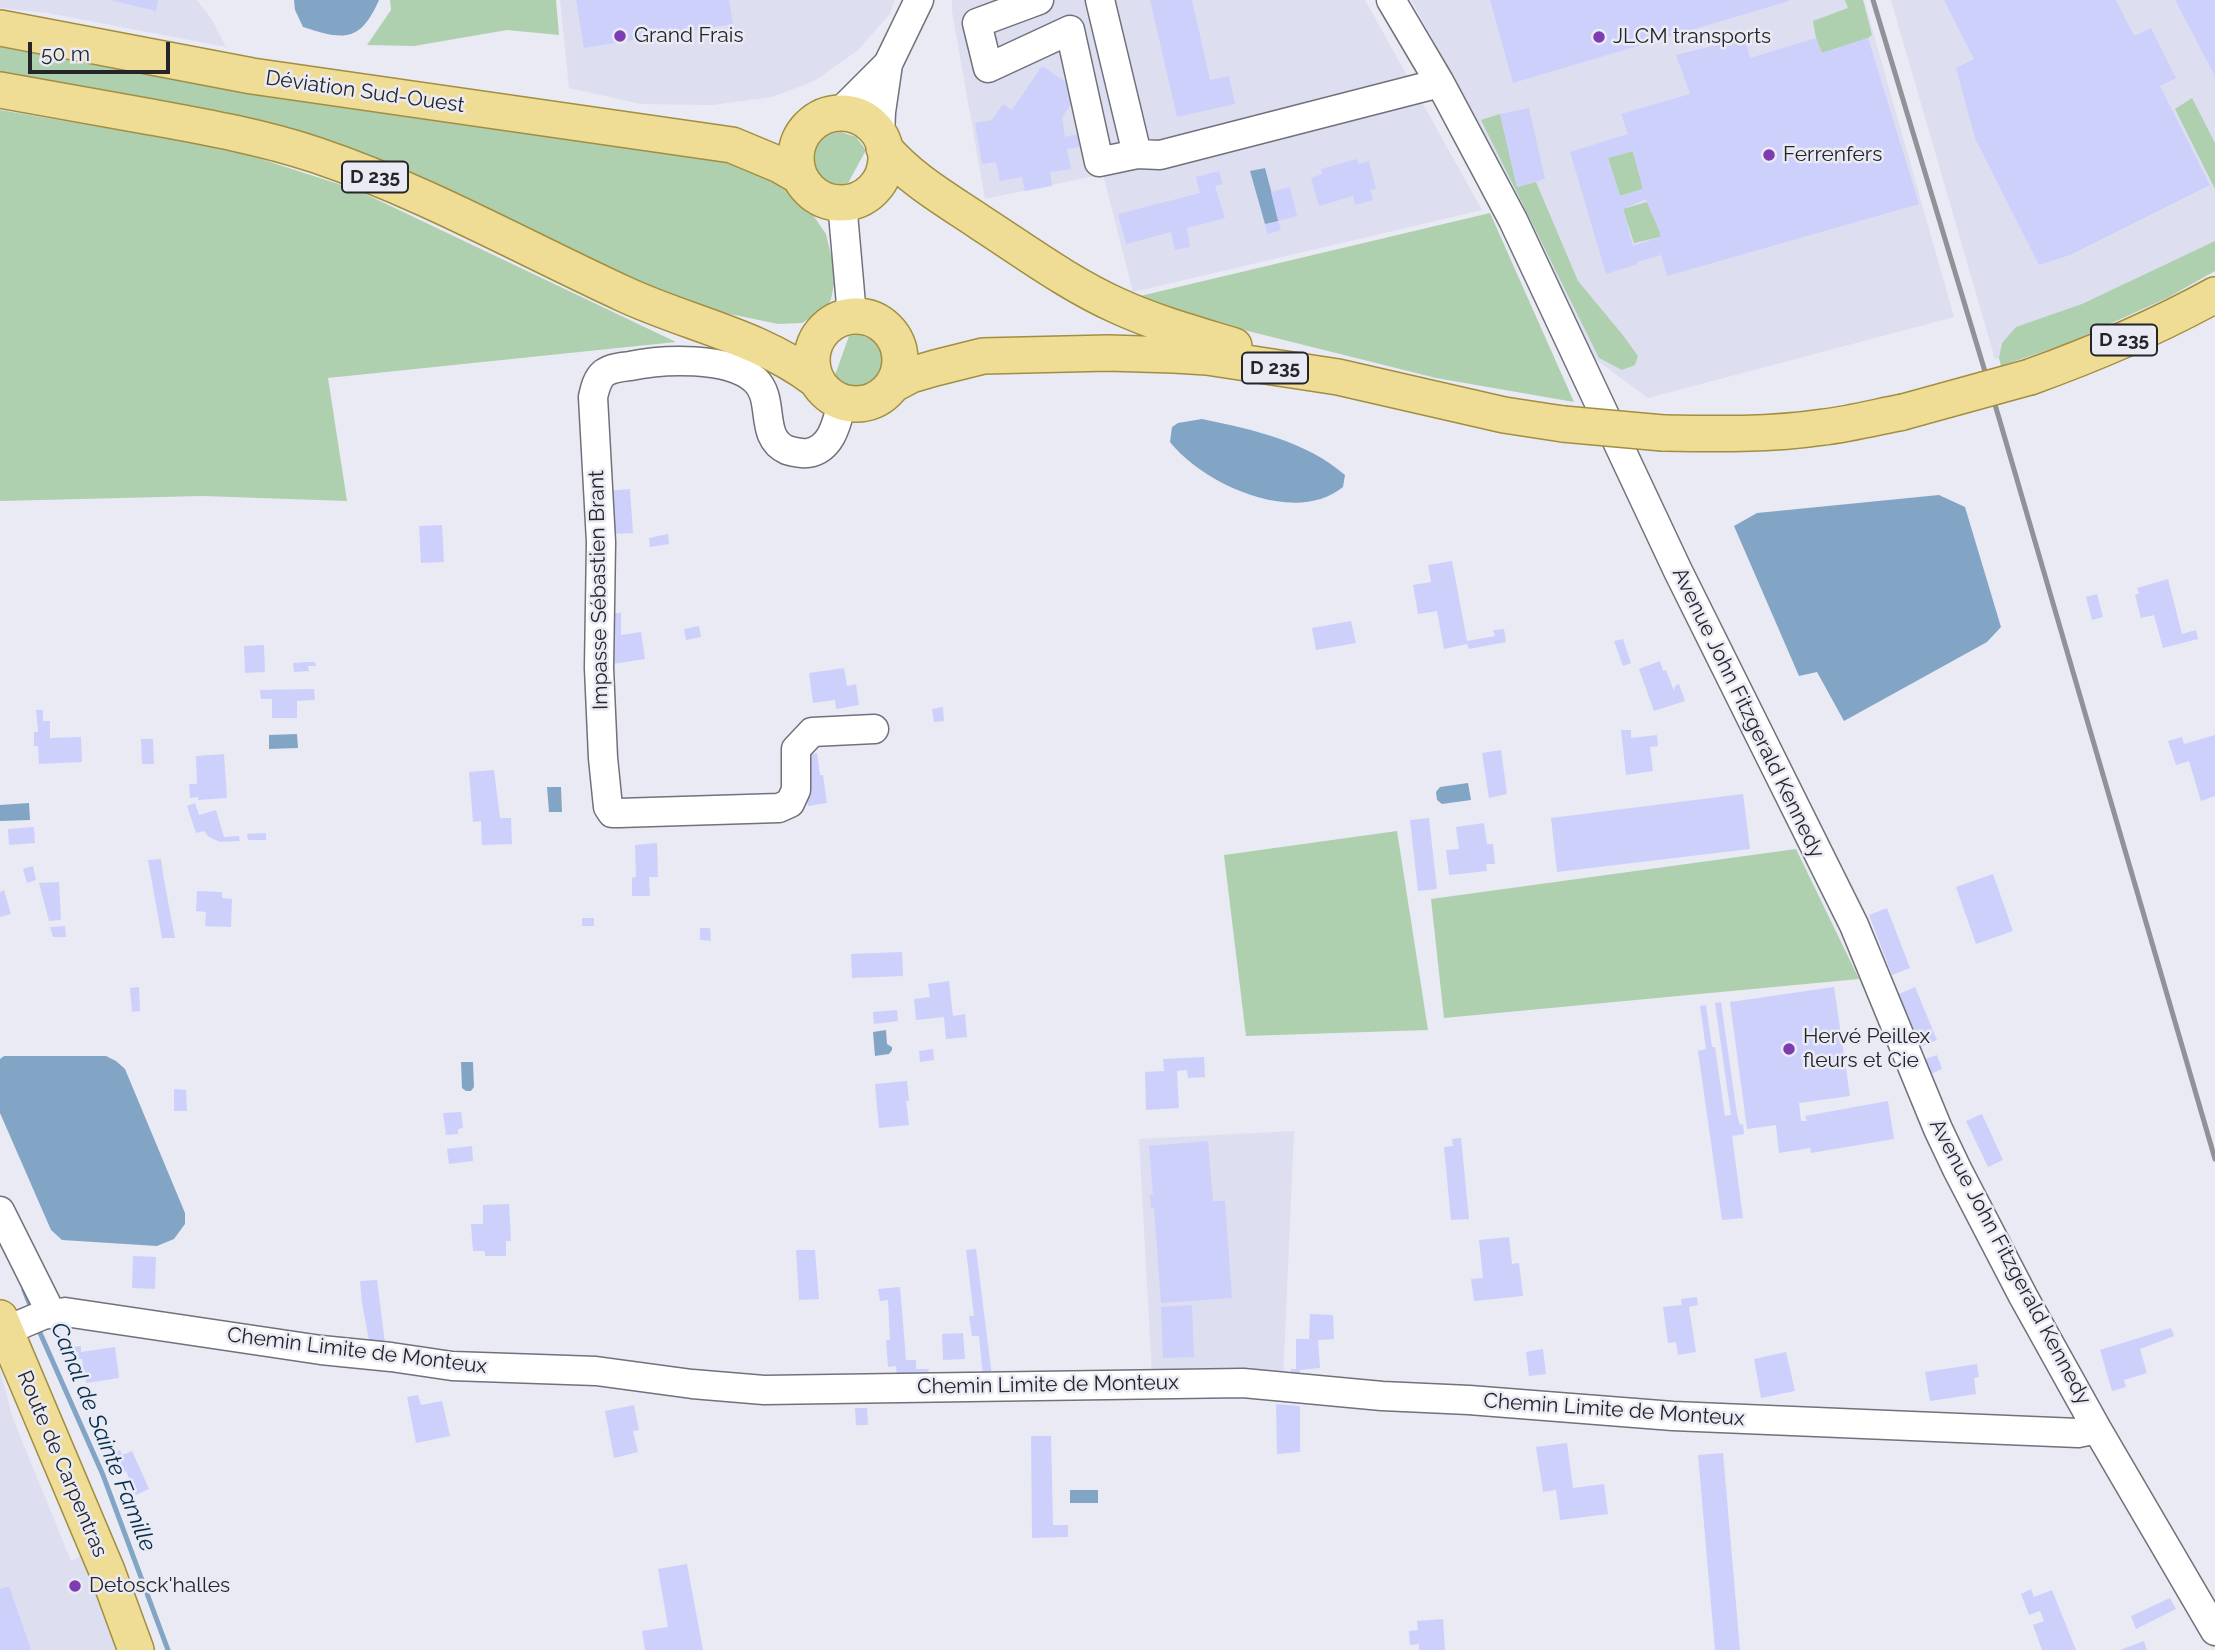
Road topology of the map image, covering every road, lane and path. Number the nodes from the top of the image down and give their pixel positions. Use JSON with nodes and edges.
{"nodes":[{"id":1,"x":919,"y":0,"type":"edge"},
{"id":2,"x":1039,"y":0,"type":"edge"},
{"id":3,"x":1100,"y":0,"type":"edge"},
{"id":4,"x":1391,"y":0,"type":"edge"},
{"id":5,"x":0,"y":28,"type":"edge"},
{"id":6,"x":888,"y":64,"type":"junction"},
{"id":7,"x":1440,"y":83,"type":"junction"},
{"id":8,"x":0,"y":90,"type":"edge"},
{"id":9,"x":839,"y":113,"type":"junction"},
{"id":10,"x":807,"y":128,"type":"junction"},
{"id":11,"x":882,"y":142,"type":"junction"},
{"id":12,"x":732,"y":145,"type":"junction"},
{"id":13,"x":1137,"y":154,"type":"junction"},
{"id":14,"x":799,"y":176,"type":"junction"},
{"id":15,"x":842,"y":202,"type":"junction"},
{"id":16,"x":2215,"y":295,"type":"edge"},
{"id":17,"x":838,"y":324,"type":"junction"},
{"id":18,"x":728,"y":332,"type":"junction"},
{"id":19,"x":893,"y":335,"type":"junction"},
{"id":20,"x":983,"y":356,"type":"junction"},
{"id":21,"x":1338,"y":377,"type":"junction"},
{"id":22,"x":816,"y":380,"type":"junction"},
{"id":23,"x":894,"y":384,"type":"junction"},
{"id":24,"x":842,"y":402,"type":"junction"},
{"id":25,"x":874,"y":729,"type":"dead end"},
{"id":26,"x":0,"y":1211,"type":"edge"},
{"id":27,"x":43,"y":1315,"type":"junction"},
{"id":28,"x":2,"y":1324,"type":"edge"},
{"id":29,"x":2098,"y":1429,"type":"junction"},
{"id":30,"x":2215,"y":1631,"type":"edge"},
{"id":31,"x":136,"y":1650,"type":"edge"}],
"edges":[{"from":1,"to":6,"type":"street"},
{"from":2,"to":13,"type":"street"},
{"from":3,"to":13,"type":"street"},
{"from":4,"to":7,"type":"street","name":"Avenue John Fitzgerald Kennedy"},
{"from":5,"to":12,"type":"main road","name":"Déviation Sud-Ouest"},
{"from":6,"to":9,"type":"street"},
{"from":6,"to":11,"type":"street"},
{"from":7,"to":13,"type":"street"},
{"from":7,"to":29,"type":"street","name":"Avenue John Fitzgerald Kennedy"},
{"from":8,"to":18,"type":"main road","number":"D 235"},
{"from":9,"to":10,"type":"main road"},
{"from":9,"to":11,"type":"main road"},
{"from":10,"to":12,"type":"main road"},
{"from":10,"to":14,"type":"main road"},
{"from":11,"to":15,"type":"main road"},
{"from":11,"to":21,"type":"main road"},
{"from":12,"to":14,"type":"main road"},
{"from":14,"to":15,"type":"main road"},
{"from":15,"to":17,"type":"street"},
{"from":16,"to":21,"type":"main road","number":"D 235","bridge":true},
{"from":17,"to":18,"type":"main road","number":"D 235"},
{"from":17,"to":19,"type":"main road"},
{"from":17,"to":22,"type":"main road"},
{"from":18,"to":22,"type":"main road","number":"D 235"},
{"from":19,"to":20,"type":"main road","number":"D 235"},
{"from":19,"to":23,"type":"main road"},
{"from":20,"to":21,"type":"main road","number":"D 235"},
{"from":20,"to":23,"type":"main road","number":"D 235"},
{"from":22,"to":24,"type":"main road"},
{"from":23,"to":24,"type":"main road"},
{"from":24,"to":25,"type":"street","name":"Impasse Sébastien Brant"},
{"from":26,"to":27,"type":"street"},
{"from":27,"to":28,"type":"street","name":"Chemin Limite de Monteux"},
{"from":27,"to":29,"type":"street","name":"Chemin Limite de Monteux"},
{"from":28,"to":31,"type":"main road","name":"Route de Carpentras"},
{"from":29,"to":30,"type":"street","name":"Avenue John Fitzgerald Kennedy"}]}
